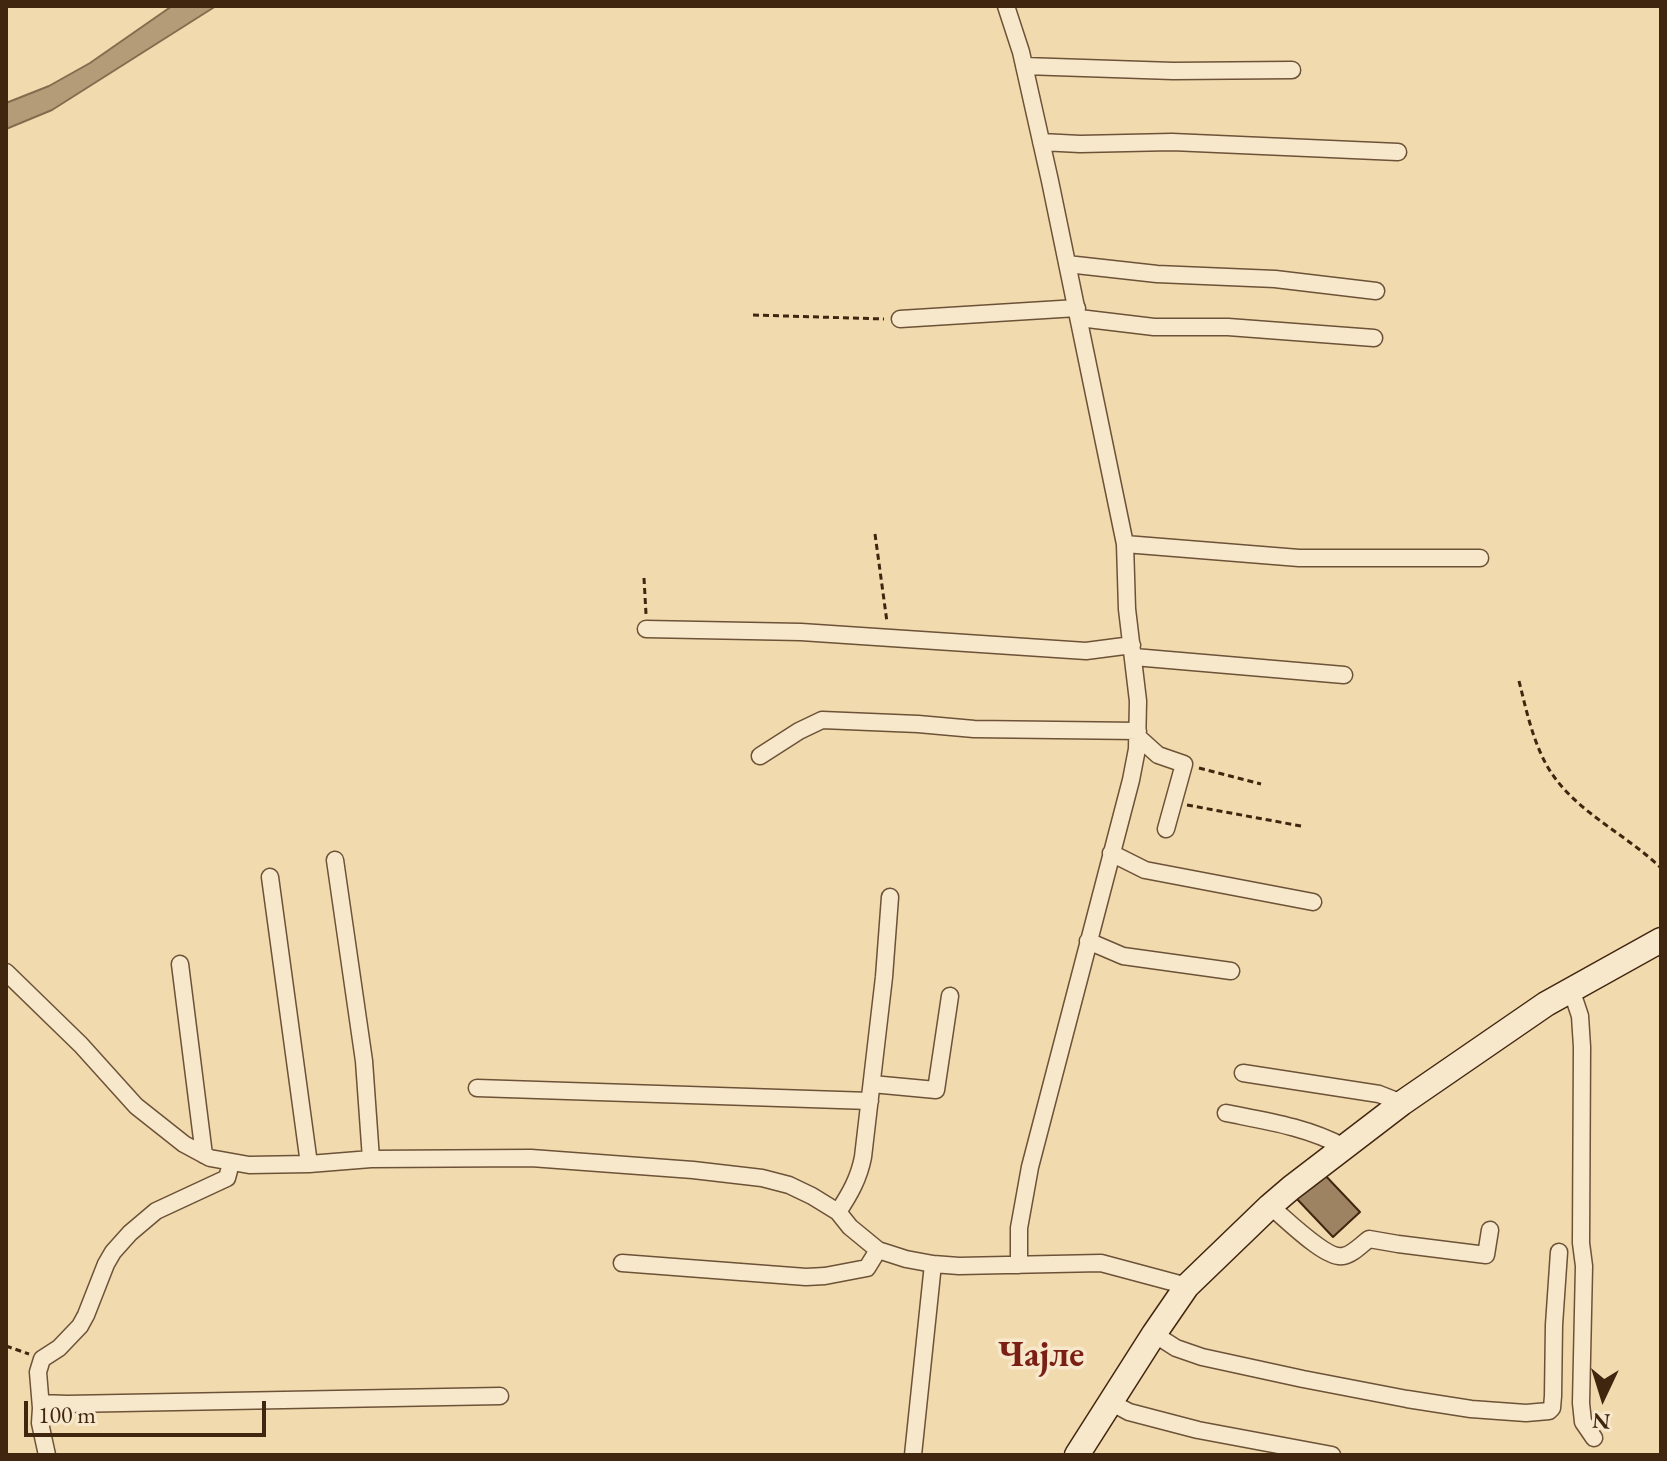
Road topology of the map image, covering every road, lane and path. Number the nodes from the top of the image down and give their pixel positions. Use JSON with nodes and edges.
{"nodes":[{"id":1,"x":1006,"y":6,"type":"edge"},
{"id":2,"x":1024,"y":66,"type":"junction"},
{"id":3,"x":1292,"y":70,"type":"dead end"},
{"id":4,"x":1041,"y":142,"type":"junction"},
{"id":5,"x":1398,"y":152,"type":"dead end"},
{"id":6,"x":1067,"y":264,"type":"junction"},
{"id":7,"x":1376,"y":291,"type":"dead end"},
{"id":8,"x":1078,"y":313,"type":"junction"},
{"id":9,"x":753,"y":315,"type":"dead end"},
{"id":10,"x":900,"y":319,"type":"joint"},
{"id":11,"x":1374,"y":338,"type":"dead end"},
{"id":12,"x":875,"y":534,"type":"dead end"},
{"id":13,"x":1125,"y":544,"type":"junction"},
{"id":14,"x":1480,"y":558,"type":"dead end"},
{"id":15,"x":644,"y":578,"type":"dead end"},
{"id":16,"x":646,"y":629,"type":"joint"},
{"id":17,"x":890,"y":638,"type":"junction"},
{"id":18,"x":1133,"y":651,"type":"junction"},
{"id":19,"x":1344,"y":675,"type":"dead end"},
{"id":20,"x":1519,"y":681,"type":"dead end"},
{"id":21,"x":1138,"y":734,"type":"junction"},
{"id":22,"x":760,"y":756,"type":"dead end"},
{"id":23,"x":1184,"y":764,"type":"junction"},
{"id":24,"x":1261,"y":784,"type":"dead end"},
{"id":25,"x":1173,"y":802,"type":"junction"},
{"id":26,"x":1301,"y":826,"type":"dead end"},
{"id":27,"x":1166,"y":829,"type":"dead end"},
{"id":28,"x":1111,"y":853,"type":"junction"},
{"id":29,"x":335,"y":860,"type":"dead end"},
{"id":30,"x":1661,"y":868,"type":"edge"},
{"id":31,"x":270,"y":877,"type":"dead end"},
{"id":32,"x":890,"y":897,"type":"dead end"},
{"id":33,"x":1313,"y":902,"type":"dead end"},
{"id":34,"x":1088,"y":941,"type":"junction"},
{"id":35,"x":1660,"y":945,"type":"edge"},
{"id":36,"x":180,"y":964,"type":"dead end"},
{"id":37,"x":1231,"y":971,"type":"dead end"},
{"id":38,"x":6,"y":972,"type":"edge"},
{"id":39,"x":1571,"y":989,"type":"junction"},
{"id":40,"x":950,"y":996,"type":"dead end"},
{"id":41,"x":1243,"y":1073,"type":"dead end"},
{"id":42,"x":477,"y":1088,"type":"dead end"},
{"id":43,"x":871,"y":1092,"type":"junction"},
{"id":44,"x":1402,"y":1103,"type":"junction"},
{"id":45,"x":1226,"y":1113,"type":"dead end"},
{"id":46,"x":1344,"y":1147,"type":"junction"},
{"id":47,"x":204,"y":1155,"type":"junction"},
{"id":48,"x":371,"y":1159,"type":"junction"},
{"id":49,"x":231,"y":1163,"type":"junction"},
{"id":50,"x":309,"y":1164,"type":"junction"},
{"id":51,"x":1270,"y":1206,"type":"junction"},
{"id":52,"x":838,"y":1212,"type":"junction"},
{"id":53,"x":1490,"y":1230,"type":"dead end"},
{"id":54,"x":878,"y":1250,"type":"junction"},
{"id":55,"x":1559,"y":1252,"type":"dead end"},
{"id":56,"x":622,"y":1263,"type":"dead end"},
{"id":57,"x":933,"y":1264,"type":"junction"},
{"id":58,"x":1019,"y":1265,"type":"junction"},
{"id":59,"x":1187,"y":1286,"type":"junction"},
{"id":60,"x":1154,"y":1334,"type":"junction"},
{"id":61,"x":6,"y":1346,"type":"edge"},
{"id":62,"x":42,"y":1359,"type":"junction"},
{"id":63,"x":500,"y":1396,"type":"dead end"},
{"id":64,"x":41,"y":1403,"type":"junction"},
{"id":65,"x":1112,"y":1403,"type":"junction"},
{"id":66,"x":1594,"y":1438,"type":"dead end"},
{"id":67,"x":1082,"y":1453,"type":"edge"},
{"id":68,"x":47,"y":1455,"type":"edge"},
{"id":69,"x":913,"y":1455,"type":"edge"},
{"id":70,"x":1332,"y":1455,"type":"edge"}],
"edges":[{"from":1,"to":2,"type":"street"},
{"from":2,"to":3,"type":"street"},
{"from":2,"to":4,"type":"street"},
{"from":4,"to":5,"type":"street"},
{"from":4,"to":6,"type":"street"},
{"from":6,"to":7,"type":"street"},
{"from":6,"to":8,"type":"street"},
{"from":8,"to":10,"type":"street"},
{"from":8,"to":11,"type":"street"},
{"from":8,"to":13,"type":"street"},
{"from":9,"to":10,"type":"path"},
{"from":12,"to":17,"type":"path"},
{"from":13,"to":14,"type":"street"},
{"from":13,"to":18,"type":"street"},
{"from":15,"to":16,"type":"path"},
{"from":16,"to":17,"type":"street"},
{"from":17,"to":18,"type":"street"},
{"from":18,"to":19,"type":"street"},
{"from":18,"to":21,"type":"street"},
{"from":20,"to":30,"type":"path"},
{"from":21,"to":22,"type":"street"},
{"from":21,"to":23,"type":"street"},
{"from":21,"to":28,"type":"street"},
{"from":23,"to":24,"type":"path"},
{"from":23,"to":25,"type":"street"},
{"from":25,"to":26,"type":"path"},
{"from":25,"to":27,"type":"street"},
{"from":28,"to":33,"type":"street"},
{"from":28,"to":34,"type":"street"},
{"from":29,"to":48,"type":"street"},
{"from":31,"to":50,"type":"street"},
{"from":32,"to":43,"type":"street"},
{"from":34,"to":37,"type":"street"},
{"from":34,"to":58,"type":"street"},
{"from":35,"to":39,"type":"main road"},
{"from":36,"to":47,"type":"street"},
{"from":38,"to":47,"type":"street"},
{"from":39,"to":44,"type":"main road"},
{"from":39,"to":66,"type":"street"},
{"from":40,"to":43,"type":"street"},
{"from":41,"to":44,"type":"street"},
{"from":42,"to":43,"type":"street"},
{"from":43,"to":52,"type":"street"},
{"from":44,"to":46,"type":"main road"},
{"from":45,"to":46,"type":"street"},
{"from":46,"to":51,"type":"main road"},
{"from":47,"to":49,"type":"street"},
{"from":48,"to":50,"type":"street"},
{"from":48,"to":52,"type":"street"},
{"from":49,"to":50,"type":"street"},
{"from":49,"to":62,"type":"street"},
{"from":51,"to":53,"type":"street"},
{"from":51,"to":59,"type":"main road"},
{"from":52,"to":54,"type":"street"},
{"from":54,"to":56,"type":"street"},
{"from":54,"to":57,"type":"street"},
{"from":55,"to":60,"type":"street"},
{"from":57,"to":58,"type":"street"},
{"from":57,"to":69,"type":"street"},
{"from":58,"to":59,"type":"street"},
{"from":59,"to":60,"type":"main road"},
{"from":60,"to":65,"type":"main road"},
{"from":61,"to":62,"type":"path"},
{"from":62,"to":64,"type":"street"},
{"from":63,"to":64,"type":"street"},
{"from":64,"to":68,"type":"street"},
{"from":65,"to":67,"type":"main road"},
{"from":65,"to":70,"type":"street"}]}
